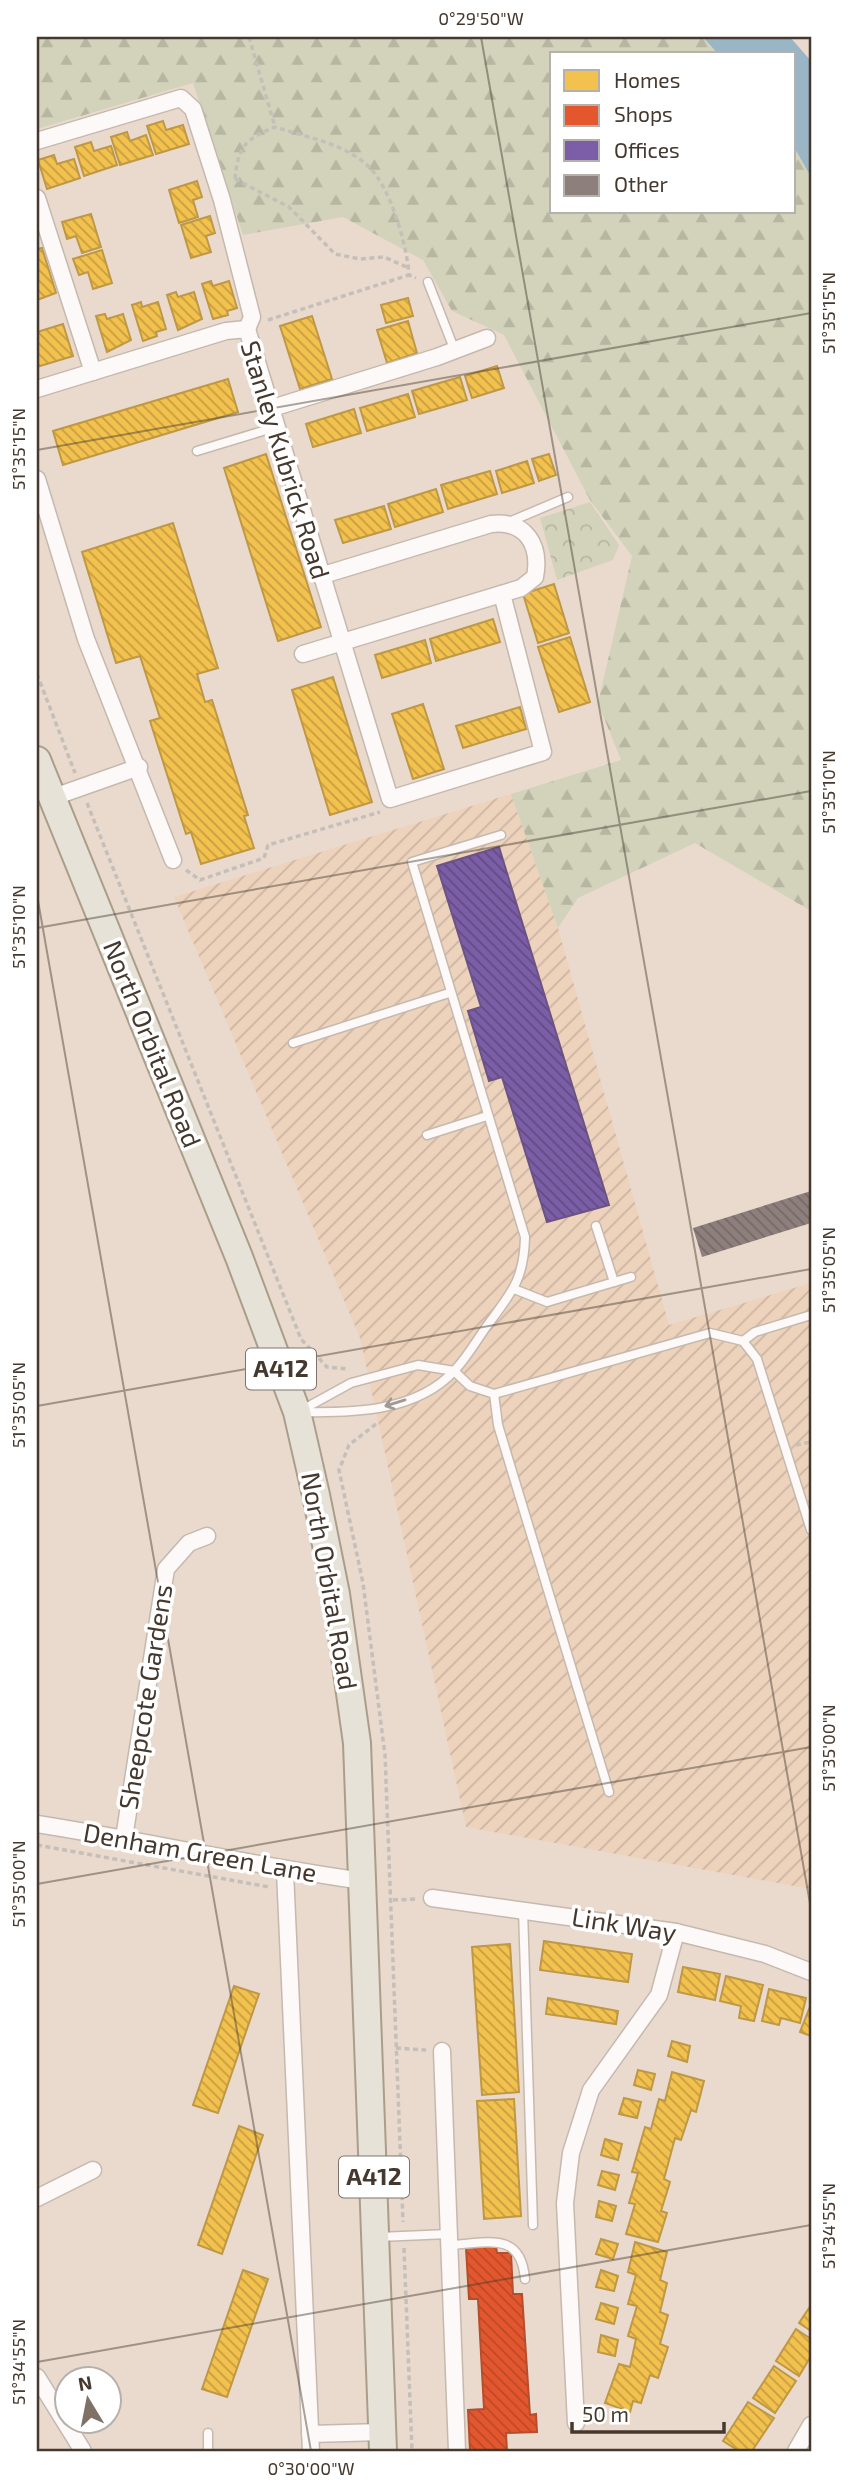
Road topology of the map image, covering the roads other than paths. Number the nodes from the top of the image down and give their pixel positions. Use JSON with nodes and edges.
{"nodes":[{"id":1,"x":37,"y":141,"type":"edge"},
{"id":2,"x":37,"y":198,"type":"edge"},
{"id":3,"x":428,"y":282,"type":"road end"},
{"id":4,"x":247,"y":329,"type":"junction"},
{"id":5,"x":487,"y":338,"type":"dead end"},
{"id":6,"x":455,"y":351,"type":"junction"},
{"id":7,"x":93,"y":372,"type":"junction"},
{"id":8,"x":37,"y":389,"type":"edge"},
{"id":9,"x":269,"y":409,"type":"junction"},
{"id":10,"x":276,"y":427,"type":"junction"},
{"id":11,"x":197,"y":451,"type":"dead end"},
{"id":12,"x":37,"y":479,"type":"edge"},
{"id":13,"x":568,"y":498,"type":"dead end"},
{"id":14,"x":41,"y":503,"type":"edge"},
{"id":15,"x":509,"y":522,"type":"junction"},
{"id":16,"x":320,"y":576,"type":"junction"},
{"id":17,"x":502,"y":594,"type":"junction"},
{"id":18,"x":341,"y":643,"type":"junction"},
{"id":19,"x":303,"y":654,"type":"dead end"},
{"id":20,"x":37,"y":760,"type":"edge"},
{"id":21,"x":139,"y":767,"type":"junction"},
{"id":22,"x":48,"y":799,"type":"junction"},
{"id":23,"x":501,"y":835,"type":"dead end"},
{"id":24,"x":173,"y":860,"type":"road end"},
{"id":25,"x":449,"y":993,"type":"junction"},
{"id":26,"x":293,"y":1043,"type":"dead end"},
{"id":27,"x":487,"y":1116,"type":"junction"},
{"id":28,"x":427,"y":1135,"type":"dead end"},
{"id":29,"x":596,"y":1226,"type":"dead end"},
{"id":30,"x":631,"y":1277,"type":"dead end"},
{"id":31,"x":614,"y":1282,"type":"junction"},
{"id":32,"x":514,"y":1289,"type":"junction"},
{"id":33,"x":811,"y":1315,"type":"edge"},
{"id":34,"x":743,"y":1341,"type":"junction"},
{"id":35,"x":454,"y":1371,"type":"junction"},
{"id":36,"x":494,"y":1394,"type":"junction"},
{"id":37,"x":297,"y":1412,"type":"junction"},
{"id":38,"x":811,"y":1530,"type":"edge"},
{"id":39,"x":207,"y":1536,"type":"dead end"},
{"id":40,"x":609,"y":1792,"type":"dead end"},
{"id":41,"x":37,"y":1824,"type":"edge"},
{"id":42,"x":124,"y":1838,"type":"junction"},
{"id":43,"x":285,"y":1871,"type":"junction"},
{"id":44,"x":364,"y":1891,"type":"junction"},
{"id":45,"x":432,"y":1898,"type":"road end"},
{"id":46,"x":523,"y":1910,"type":"junction"},
{"id":47,"x":676,"y":1932,"type":"junction"},
{"id":48,"x":811,"y":1972,"type":"edge"},
{"id":49,"x":442,"y":2051,"type":"road end"},
{"id":50,"x":93,"y":2170,"type":"dead end"},
{"id":51,"x":37,"y":2198,"type":"edge"},
{"id":52,"x":533,"y":2225,"type":"dead end"},
{"id":53,"x":376,"y":2238,"type":"junction"},
{"id":54,"x":450,"y":2240,"type":"junction"},
{"id":55,"x":525,"y":2279,"type":"dead end"},
{"id":56,"x":37,"y":2377,"type":"edge"},
{"id":57,"x":576,"y":2423,"type":"dead end"},
{"id":58,"x":811,"y":2425,"type":"edge"},
{"id":59,"x":208,"y":2433,"type":"dead end"},
{"id":60,"x":310,"y":2434,"type":"junction"},
{"id":61,"x":382,"y":2442,"type":"edge"},
{"id":62,"x":83,"y":2451,"type":"edge"},
{"id":63,"x":208,"y":2451,"type":"edge"},
{"id":64,"x":311,"y":2451,"type":"edge"},
{"id":65,"x":457,"y":2451,"type":"edge"},
{"id":66,"x":796,"y":2451,"type":"edge"}],
"edges":[{"from":1,"to":4,"type":"street"},
{"from":2,"to":7,"type":"street"},
{"from":3,"to":6,"type":"lane"},
{"from":4,"to":7,"type":"street","name":"Stanley Kubrick Road"},
{"from":4,"to":9,"type":"street","name":"Stanley Kubrick Road"},
{"from":5,"to":6,"type":"street"},
{"from":6,"to":9,"type":"street"},
{"from":7,"to":8,"type":"street","name":"Stanley Kubrick Road"},
{"from":9,"to":10,"type":"street","name":"Stanley Kubrick Road"},
{"from":10,"to":11,"type":"lane"},
{"from":10,"to":16,"type":"street","name":"Stanley Kubrick Road"},
{"from":12,"to":14,"type":"street"},
{"from":13,"to":15,"type":"lane"},
{"from":14,"to":21,"type":"street"},
{"from":15,"to":16,"type":"street"},
{"from":15,"to":17,"type":"street"},
{"from":16,"to":18,"type":"street","name":"Stanley Kubrick Road"},
{"from":17,"to":18,"type":"street"},
{"from":17,"to":18,"type":"street","name":"Stanley Kubrick Road"},
{"from":18,"to":19,"type":"street"},
{"from":20,"to":22,"type":"main road","name":"North Orbital Road","number":"A412"},
{"from":21,"to":22,"type":"street"},
{"from":21,"to":24,"type":"street"},
{"from":22,"to":37,"type":"main road","name":"North Orbital Road","number":"A412"},
{"from":23,"to":25,"type":"lane"},
{"from":25,"to":26,"type":"lane"},
{"from":25,"to":27,"type":"lane"},
{"from":27,"to":28,"type":"lane"},
{"from":27,"to":32,"type":"lane"},
{"from":29,"to":31,"type":"lane"},
{"from":30,"to":31,"type":"lane"},
{"from":31,"to":32,"type":"lane"},
{"from":32,"to":35,"type":"lane"},
{"from":33,"to":34,"type":"lane"},
{"from":34,"to":36,"type":"lane"},
{"from":34,"to":38,"type":"lane"},
{"from":35,"to":36,"type":"lane"},
{"from":35,"to":37,"type":"lane"},
{"from":35,"to":37,"type":"lane","one_way":true},
{"from":36,"to":40,"type":"lane"},
{"from":37,"to":44,"type":"main road","name":"North Orbital Road","number":"A412"},
{"from":39,"to":42,"type":"street","name":"Sheepcote Gardens"},
{"from":41,"to":42,"type":"street","name":"Denham Green Lane"},
{"from":42,"to":43,"type":"street","name":"Denham Green Lane"},
{"from":43,"to":44,"type":"street","name":"Denham Green Lane"},
{"from":43,"to":60,"type":"street"},
{"from":44,"to":53,"type":"main road","name":"North Orbital Road","number":"A412"},
{"from":45,"to":46,"type":"street","name":"Link Way"},
{"from":46,"to":47,"type":"street","name":"Link Way"},
{"from":46,"to":52,"type":"lane"},
{"from":47,"to":48,"type":"street","name":"Link Way"},
{"from":47,"to":57,"type":"street"},
{"from":49,"to":54,"type":"street"},
{"from":50,"to":51,"type":"street"},
{"from":53,"to":54,"type":"lane"},
{"from":53,"to":61,"type":"main road","name":"North Orbital Road","number":"A412"},
{"from":54,"to":55,"type":"lane"},
{"from":54,"to":65,"type":"street"},
{"from":56,"to":62,"type":"street"},
{"from":58,"to":66,"type":"street"},
{"from":59,"to":63,"type":"lane"},
{"from":60,"to":61,"type":"street"},
{"from":60,"to":64,"type":"street"}]}
